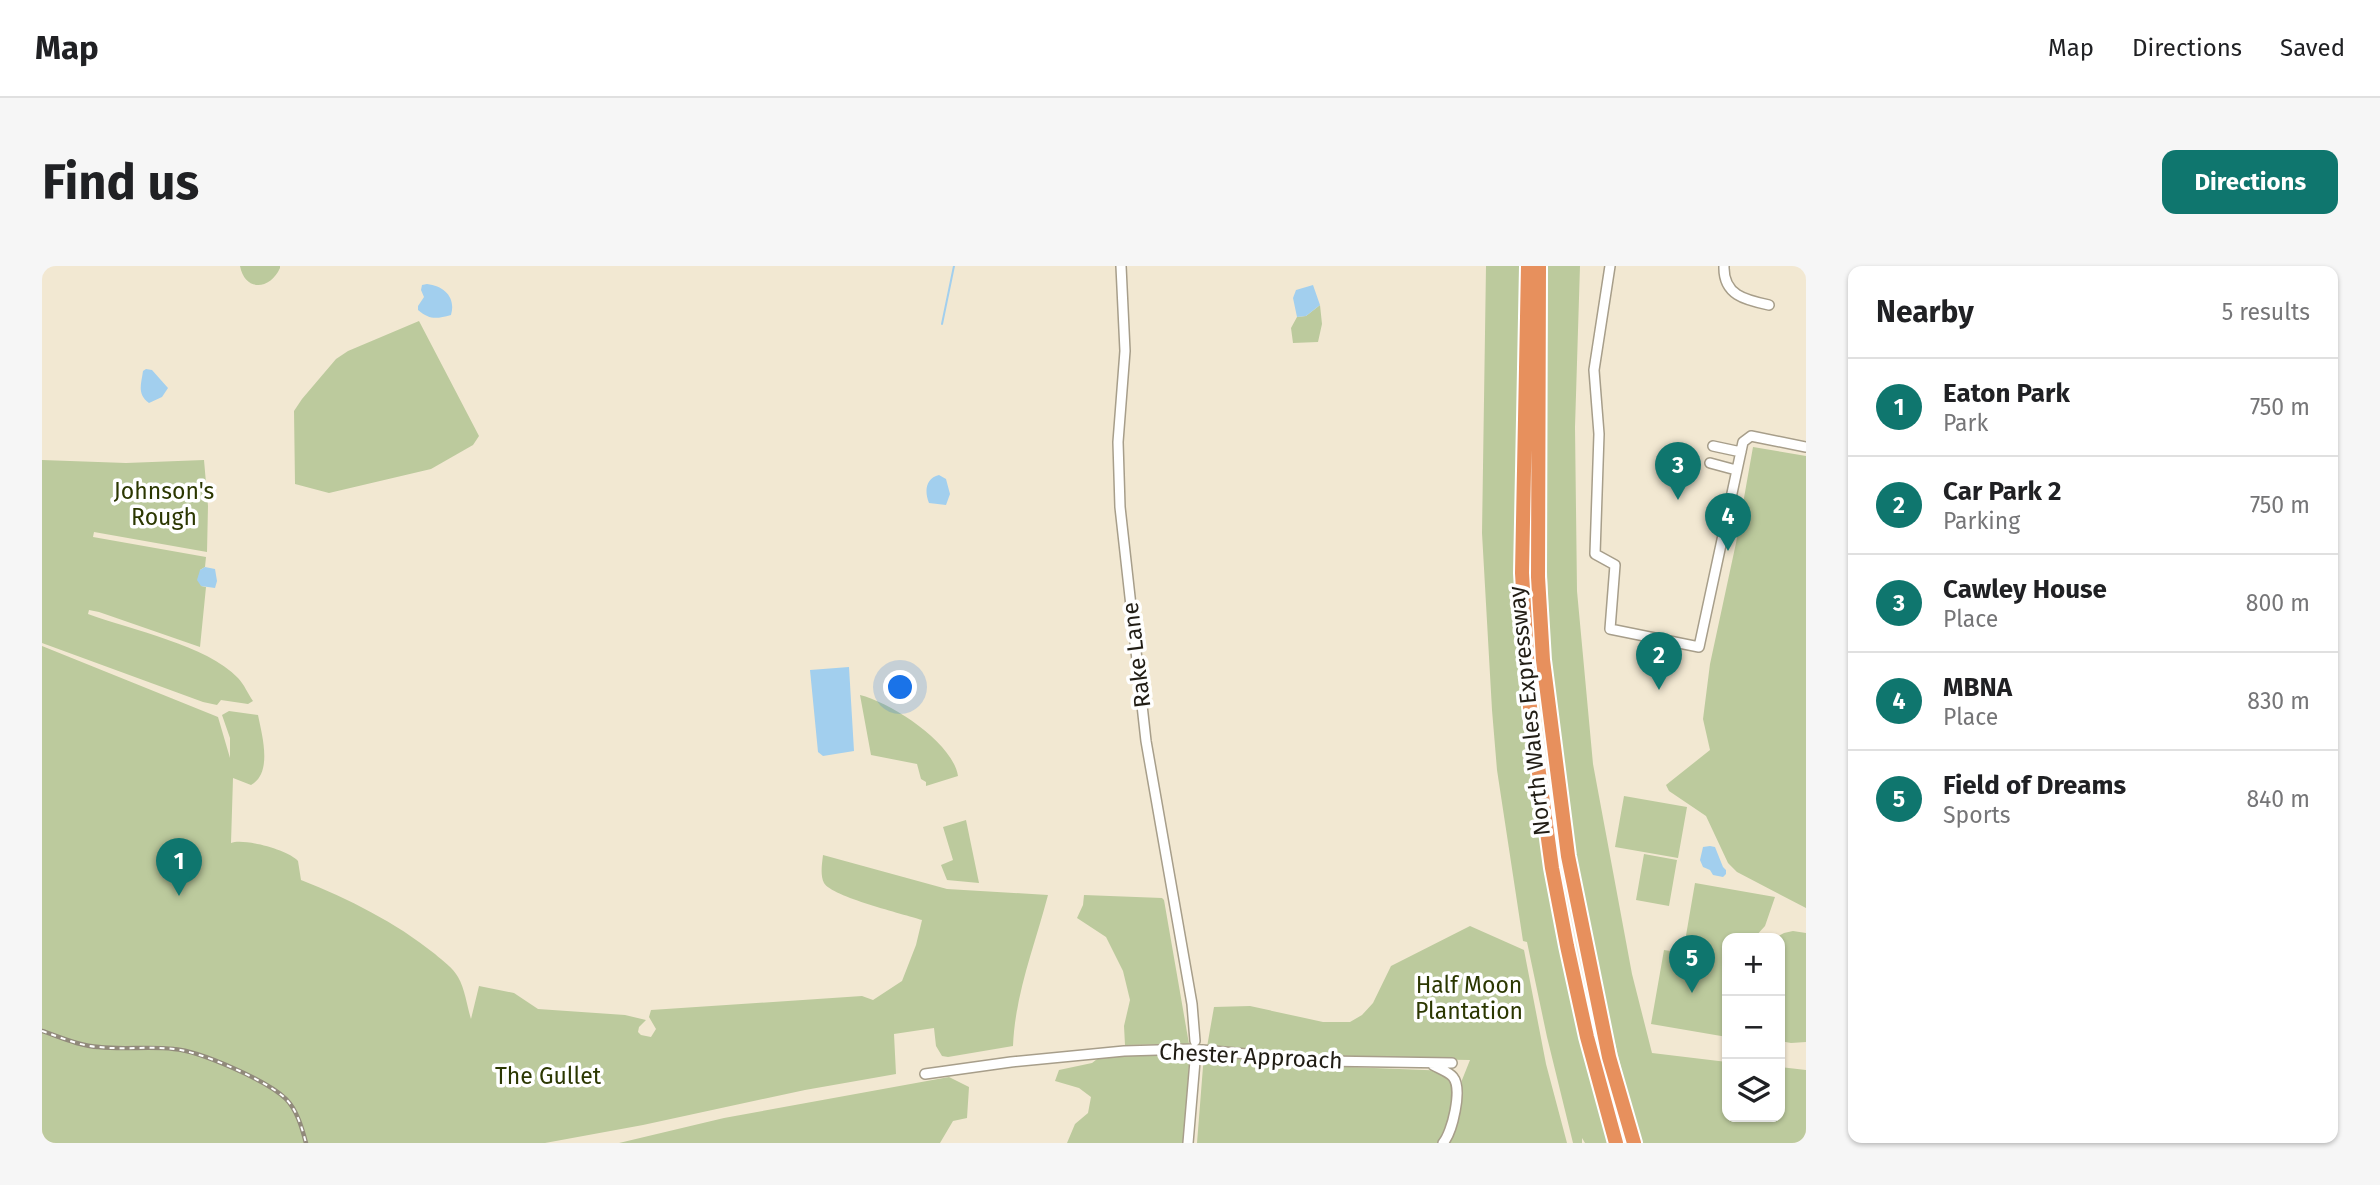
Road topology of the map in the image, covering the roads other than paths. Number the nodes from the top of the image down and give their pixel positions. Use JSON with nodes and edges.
{"nodes":[{"id":1,"x":1121,"y":266,"type":"edge"},
{"id":2,"x":1528,"y":266,"type":"edge"},
{"id":3,"x":1539,"y":266,"type":"edge"},
{"id":4,"x":1611,"y":266,"type":"edge"},
{"id":5,"x":1724,"y":266,"type":"edge"},
{"id":6,"x":1769,"y":305,"type":"dead end"},
{"id":7,"x":1713,"y":446,"type":"dead end"},
{"id":8,"x":1806,"y":447,"type":"edge"},
{"id":9,"x":1741,"y":452,"type":"junction"},
{"id":10,"x":1710,"y":463,"type":"dead end"},
{"id":11,"x":1737,"y":470,"type":"junction"},
{"id":12,"x":1195,"y":1041,"type":"dead end"},
{"id":13,"x":1195,"y":1061,"type":"dead end"},
{"id":14,"x":1429,"y":1063,"type":"junction"},
{"id":15,"x":1452,"y":1063,"type":"dead end"},
{"id":16,"x":925,"y":1074,"type":"dead end"},
{"id":17,"x":1188,"y":1143,"type":"edge"},
{"id":18,"x":1443,"y":1143,"type":"edge"},
{"id":19,"x":1616,"y":1143,"type":"edge"},
{"id":20,"x":1634,"y":1143,"type":"edge"}],
"edges":[{"from":1,"to":12,"type":"street","name":"Rake Lane"},
{"from":2,"to":19,"type":"highway","name":"North Wales Expressway"},
{"from":3,"to":20,"type":"highway","name":"North Wales Expressway"},
{"from":4,"to":11,"type":"street"},
{"from":5,"to":6,"type":"street"},
{"from":7,"to":9,"type":"street"},
{"from":8,"to":9,"type":"street"},
{"from":9,"to":11,"type":"street"},
{"from":10,"to":11,"type":"street"},
{"from":13,"to":17,"type":"street"},
{"from":14,"to":15,"type":"street","name":"Chester Approach"},
{"from":14,"to":16,"type":"street","name":"Chester Approach"},
{"from":14,"to":18,"type":"street"}]}
